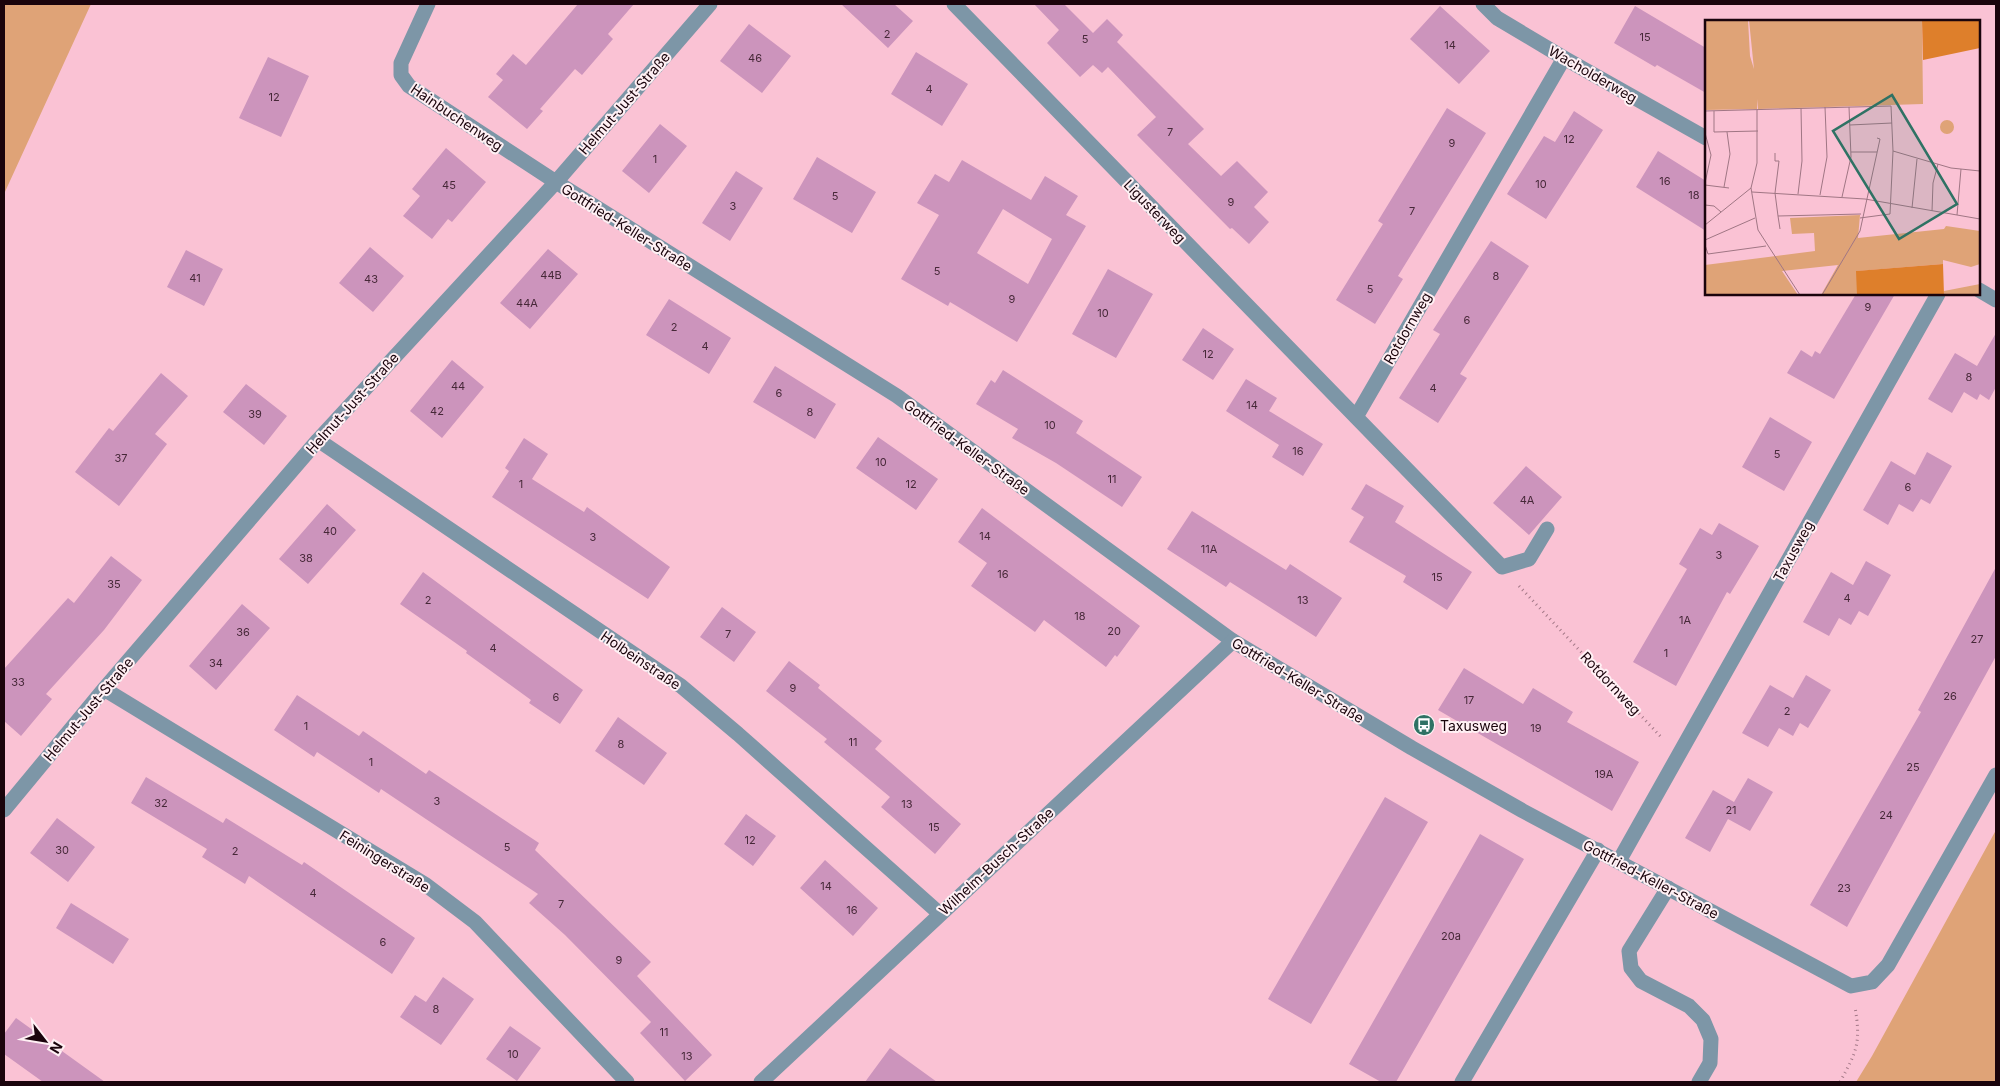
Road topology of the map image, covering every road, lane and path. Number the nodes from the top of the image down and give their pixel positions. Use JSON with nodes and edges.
{"nodes":[{"id":1,"x":428,"y":4,"type":"edge"},
{"id":2,"x":710,"y":4,"type":"edge"},
{"id":3,"x":954,"y":4,"type":"edge"},
{"id":4,"x":1483,"y":4,"type":"edge"},
{"id":5,"x":1564,"y":58,"type":"junction"},
{"id":6,"x":1705,"y":137,"type":"edge"},
{"id":7,"x":556,"y":182,"type":"junction"},
{"id":8,"x":1980,"y":291,"type":"edge"},
{"id":9,"x":1937,"y":295,"type":"edge"},
{"id":10,"x":1996,"y":300,"type":"edge"},
{"id":11,"x":1356,"y":417,"type":"junction"},
{"id":12,"x":318,"y":440,"type":"junction"},
{"id":13,"x":1547,"y":529,"type":"dead end"},
{"id":14,"x":1502,"y":567,"type":"junction"},
{"id":15,"x":1233,"y":641,"type":"junction"},
{"id":16,"x":104,"y":689,"type":"junction"},
{"id":17,"x":1679,"y":755,"type":"junction"},
{"id":18,"x":1996,"y":775,"type":"edge"},
{"id":19,"x":4,"y":810,"type":"edge"},
{"id":20,"x":1598,"y":850,"type":"junction"},
{"id":21,"x":1619,"y":861,"type":"junction"},
{"id":22,"x":1668,"y":888,"type":"junction"},
{"id":23,"x":939,"y":913,"type":"junction"},
{"id":24,"x":1851,"y":986,"type":"junction"},
{"id":25,"x":627,"y":1082,"type":"edge"},
{"id":26,"x":761,"y":1082,"type":"edge"},
{"id":27,"x":1462,"y":1082,"type":"edge"},
{"id":28,"x":1699,"y":1082,"type":"edge"},
{"id":29,"x":1840,"y":1082,"type":"edge"}],
"edges":[{"from":1,"to":7,"type":"street","name":"Hainbuchenweg"},
{"from":2,"to":7,"type":"street","name":"Helmut-Just-Straße"},
{"from":3,"to":11,"type":"street","name":"Ligusterweg"},
{"from":4,"to":5,"type":"street","name":"Wacholderweg"},
{"from":5,"to":6,"type":"street","name":"Wacholderweg"},
{"from":5,"to":11,"type":"street","name":"Rotdornweg"},
{"from":7,"to":12,"type":"street","name":"Helmut-Just-Straße"},
{"from":7,"to":15,"type":"street","name":"Gottfried-Keller-Straße"},
{"from":8,"to":10,"type":"street"},
{"from":9,"to":17,"type":"street","name":"Taxusweg"},
{"from":11,"to":14,"type":"street"},
{"from":12,"to":16,"type":"street","name":"Helmut-Just-Straße"},
{"from":12,"to":23,"type":"street","name":"Holbeinstraße"},
{"from":13,"to":14,"type":"street"},
{"from":14,"to":17,"type":"path","name":"Rotdornweg"},
{"from":15,"to":20,"type":"street","name":"Gottfried-Keller-Straße"},
{"from":15,"to":23,"type":"street","name":"Wilhelm-Busch-Straße"},
{"from":16,"to":19,"type":"street","name":"Helmut-Just-Straße"},
{"from":16,"to":25,"type":"street","name":"Feiningerstraße"},
{"from":17,"to":21,"type":"street","name":"Taxusweg"},
{"from":18,"to":24,"type":"street"},
{"from":20,"to":21,"type":"street","name":"Gottfried-Keller-Straße"},
{"from":20,"to":27,"type":"street"},
{"from":21,"to":22,"type":"street","name":"Gottfried-Keller-Straße"},
{"from":22,"to":24,"type":"street","name":"Gottfried-Keller-Straße"},
{"from":22,"to":28,"type":"street"},
{"from":23,"to":26,"type":"street","name":"Wilhelm-Busch-Straße"},
{"from":24,"to":29,"type":"path"}]}
